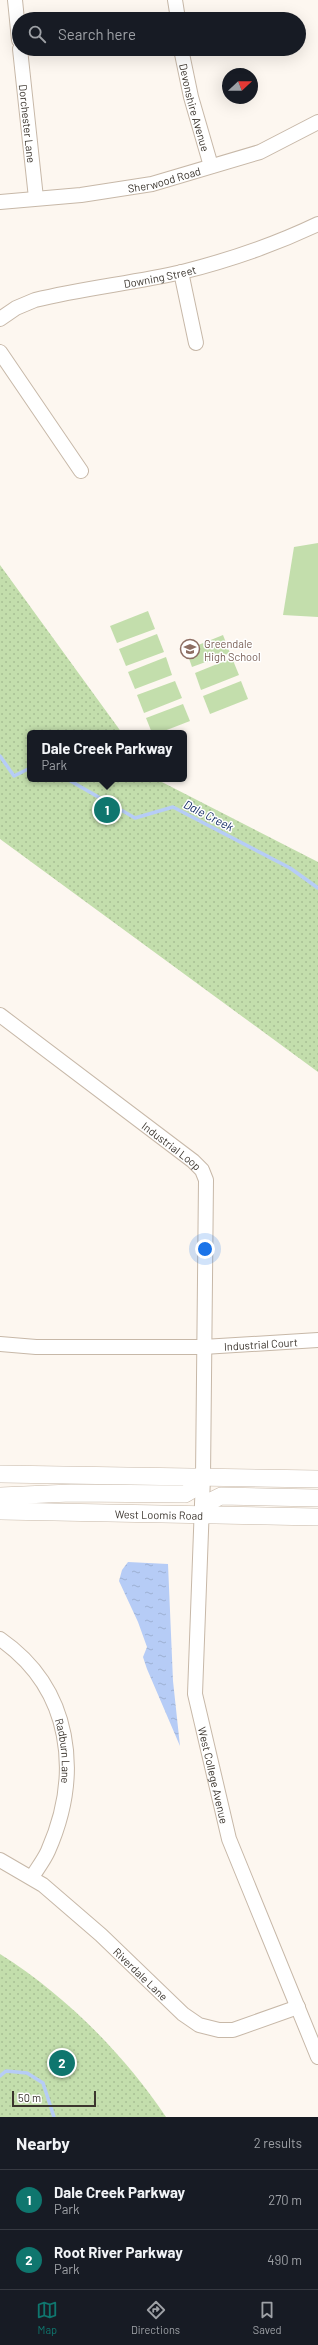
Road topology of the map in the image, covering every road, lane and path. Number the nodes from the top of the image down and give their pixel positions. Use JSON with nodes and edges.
{"nodes":[{"id":1,"x":15,"y":0,"type":"edge"},
{"id":2,"x":175,"y":0,"type":"edge"},
{"id":3,"x":16,"y":12,"type":"edge"},
{"id":4,"x":177,"y":12,"type":"edge"},
{"id":5,"x":21,"y":56,"type":"edge"},
{"id":6,"x":182,"y":56,"type":"edge"},
{"id":7,"x":318,"y":122,"type":"edge"},
{"id":8,"x":211,"y":166,"type":"junction"},
{"id":9,"x":36,"y":198,"type":"junction"},
{"id":10,"x":0,"y":202,"type":"edge"},
{"id":11,"x":318,"y":224,"type":"edge"},
{"id":12,"x":181,"y":272,"type":"junction"},
{"id":13,"x":0,"y":320,"type":"edge"},
{"id":14,"x":196,"y":343,"type":"dead end"},
{"id":15,"x":0,"y":352,"type":"edge"},
{"id":16,"x":81,"y":471,"type":"dead end"},
{"id":17,"x":0,"y":1015,"type":"edge"},
{"id":18,"x":318,"y":1340,"type":"edge"},
{"id":19,"x":0,"y":1344,"type":"edge"},
{"id":20,"x":203,"y":1347,"type":"junction"},
{"id":21,"x":0,"y":1474,"type":"edge"},
{"id":22,"x":203,"y":1477,"type":"junction"},
{"id":23,"x":318,"y":1479,"type":"edge"},
{"id":24,"x":0,"y":1496,"type":"edge"},
{"id":25,"x":318,"y":1498,"type":"edge"},
{"id":26,"x":0,"y":1511,"type":"edge"},
{"id":27,"x":202,"y":1515,"type":"junction"},
{"id":28,"x":318,"y":1516,"type":"edge"},
{"id":29,"x":0,"y":1639,"type":"edge"},
{"id":30,"x":0,"y":1860,"type":"edge"},
{"id":31,"x":32,"y":1877,"type":"junction"},
{"id":32,"x":298,"y":2007,"type":"junction"},
{"id":33,"x":318,"y":2057,"type":"edge"}],
"edges":[{"from":1,"to":3,"type":"street"},
{"from":2,"to":4,"type":"street"},
{"from":5,"to":9,"type":"street","name":"Dorchester Lane"},
{"from":6,"to":8,"type":"street","name":"Devonshire Avenue"},
{"from":7,"to":8,"type":"street","name":"Sherwood Road"},
{"from":8,"to":9,"type":"street","name":"Sherwood Road"},
{"from":9,"to":10,"type":"street","name":"Sherwood Road"},
{"from":11,"to":12,"type":"street","name":"Downing Street"},
{"from":12,"to":13,"type":"street","name":"Downing Street"},
{"from":12,"to":14,"type":"street"},
{"from":15,"to":16,"type":"street"},
{"from":17,"to":20,"type":"street","name":"Industrial Loop"},
{"from":18,"to":20,"type":"street","name":"Industrial Court"},
{"from":19,"to":20,"type":"street"},
{"from":20,"to":22,"type":"street","name":"Industrial Loop"},
{"from":21,"to":22,"type":"main road"},
{"from":22,"to":23,"type":"main road"},
{"from":22,"to":24,"type":"main road"},
{"from":22,"to":27,"type":"street","name":"West College Avenue"},
{"from":25,"to":27,"type":"main road"},
{"from":26,"to":27,"type":"main road","name":"West Loomis Road"},
{"from":27,"to":28,"type":"main road","name":"West Loomis Road"},
{"from":27,"to":32,"type":"street","name":"West College Avenue"},
{"from":29,"to":31,"type":"street","name":"Radburn Lane"},
{"from":30,"to":31,"type":"street","name":"Riverdale Lane"},
{"from":31,"to":32,"type":"street","name":"Riverdale Lane"},
{"from":32,"to":33,"type":"street","name":"West College Avenue"}]}
